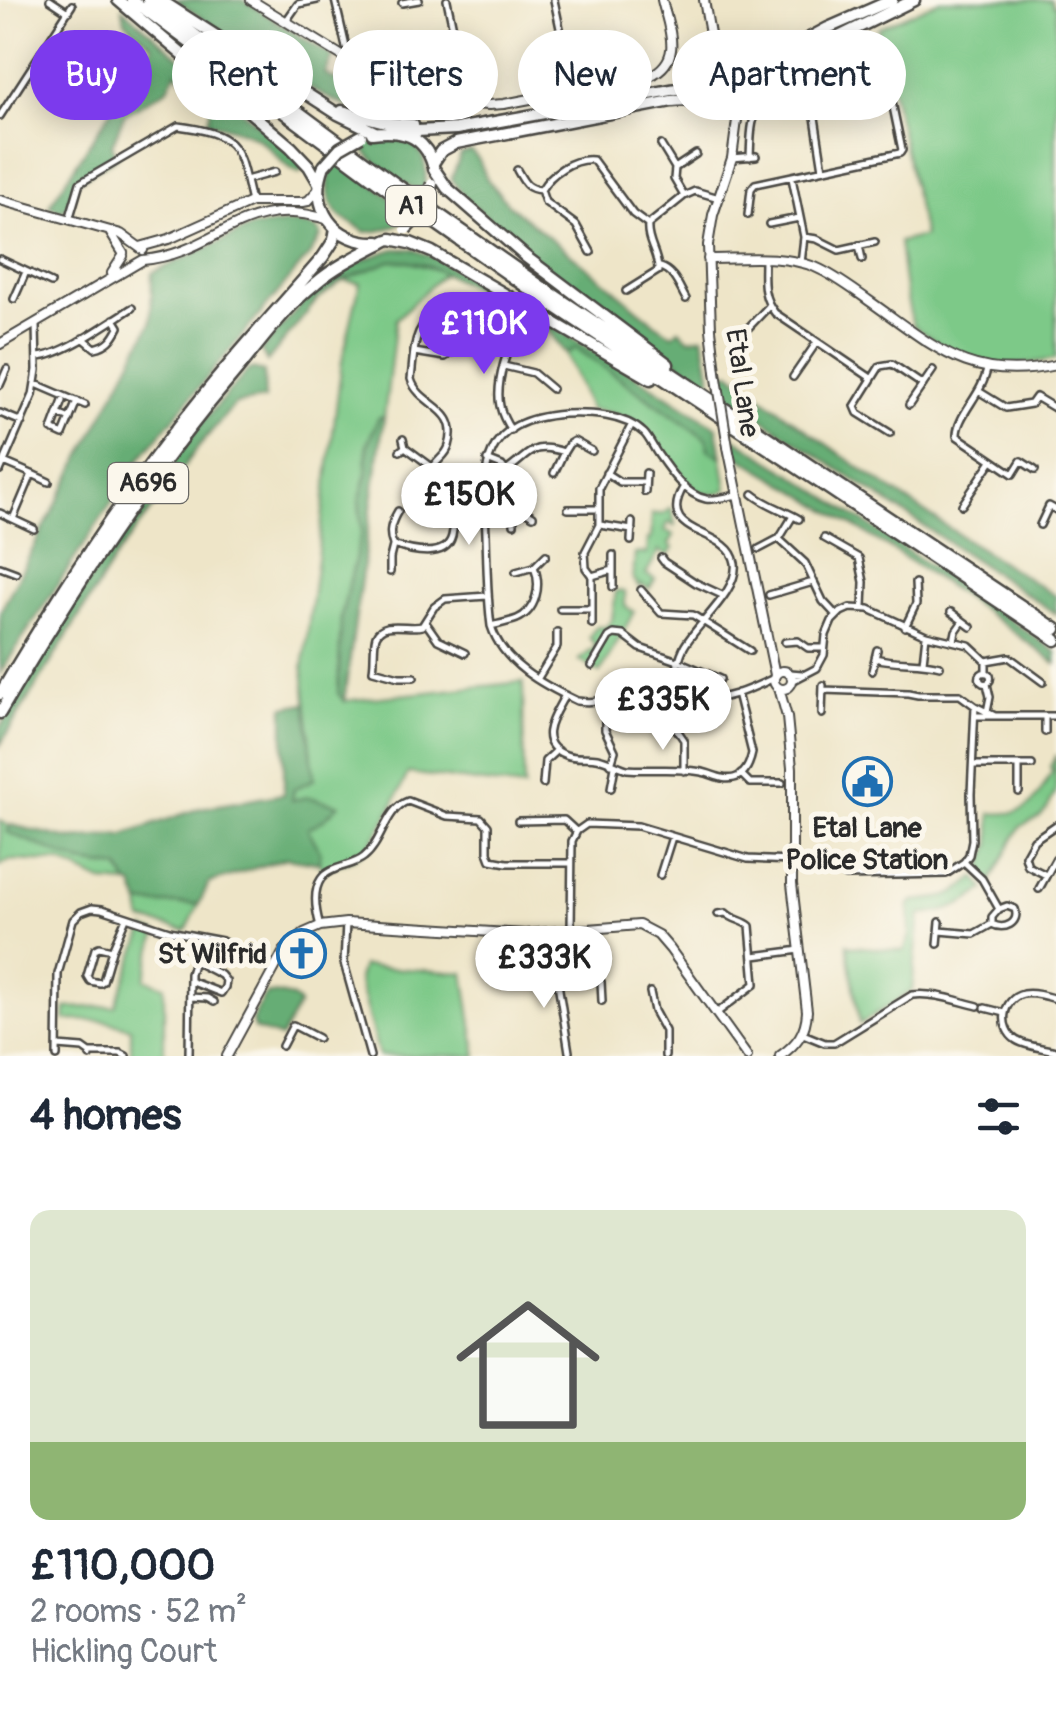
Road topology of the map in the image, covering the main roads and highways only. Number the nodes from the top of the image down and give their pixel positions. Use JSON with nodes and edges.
{"nodes":[{"id":1,"x":118,"y":0,"type":"edge"},
{"id":2,"x":132,"y":0,"type":"edge"},
{"id":3,"x":148,"y":0,"type":"edge"},
{"id":4,"x":160,"y":0,"type":"edge"},
{"id":5,"x":892,"y":0,"type":"edge"},
{"id":6,"x":914,"y":0,"type":"edge"},
{"id":7,"x":824,"y":30,"type":"edge"},
{"id":8,"x":852,"y":30,"type":"edge"},
{"id":9,"x":672,"y":89,"type":"edge"},
{"id":10,"x":672,"y":101,"type":"edge"},
{"id":11,"x":322,"y":103,"type":"junction"},
{"id":12,"x":446,"y":130,"type":"junction"},
{"id":13,"x":375,"y":132,"type":"junction"},
{"id":14,"x":398,"y":132,"type":"junction"},
{"id":15,"x":471,"y":140,"type":"junction"},
{"id":16,"x":433,"y":166,"type":"junction"},
{"id":17,"x":319,"y":186,"type":"junction"},
{"id":18,"x":460,"y":200,"type":"junction"},
{"id":19,"x":332,"y":224,"type":"junction"},
{"id":20,"x":389,"y":239,"type":"junction"},
{"id":21,"x":700,"y":398,"type":"junction"},
{"id":22,"x":1038,"y":622,"type":"junction"},
{"id":23,"x":1056,"y":627,"type":"edge"},
{"id":24,"x":1056,"y":642,"type":"edge"},
{"id":25,"x":0,"y":694,"type":"edge"},
{"id":26,"x":0,"y":713,"type":"edge"}],
"edges":[{"from":1,"to":17,"type":"highway"},
{"from":2,"to":21,"type":"highway","number":"A1"},
{"from":3,"to":21,"type":"highway","number":"A1"},
{"from":4,"to":11,"type":"highway"},
{"from":5,"to":7,"type":"highway"},
{"from":6,"to":8,"type":"highway"},
{"from":9,"to":12,"type":"highway"},
{"from":10,"to":15,"type":"highway"},
{"from":11,"to":12,"type":"highway"},
{"from":11,"to":13,"type":"highway"},
{"from":12,"to":14,"type":"highway"},
{"from":13,"to":14,"type":"highway"},
{"from":13,"to":17,"type":"highway","bridge":true},
{"from":14,"to":16,"type":"highway"},
{"from":15,"to":16,"type":"highway"},
{"from":15,"to":18,"type":"highway","number":"A1"},
{"from":16,"to":18,"type":"highway","number":"A1"},
{"from":16,"to":20,"type":"highway","bridge":true},
{"from":17,"to":19,"type":"highway"},
{"from":18,"to":21,"type":"highway","number":"A1"},
{"from":19,"to":20,"type":"highway"},
{"from":19,"to":25,"type":"highway","number":"A696"},
{"from":20,"to":21,"type":"highway","number":"A1"},
{"from":20,"to":26,"type":"highway","number":"A696"},
{"from":21,"to":22,"type":"highway","number":"A1"},
{"from":22,"to":23,"type":"highway","number":"A1"},
{"from":22,"to":24,"type":"highway","number":"A1"}]}
